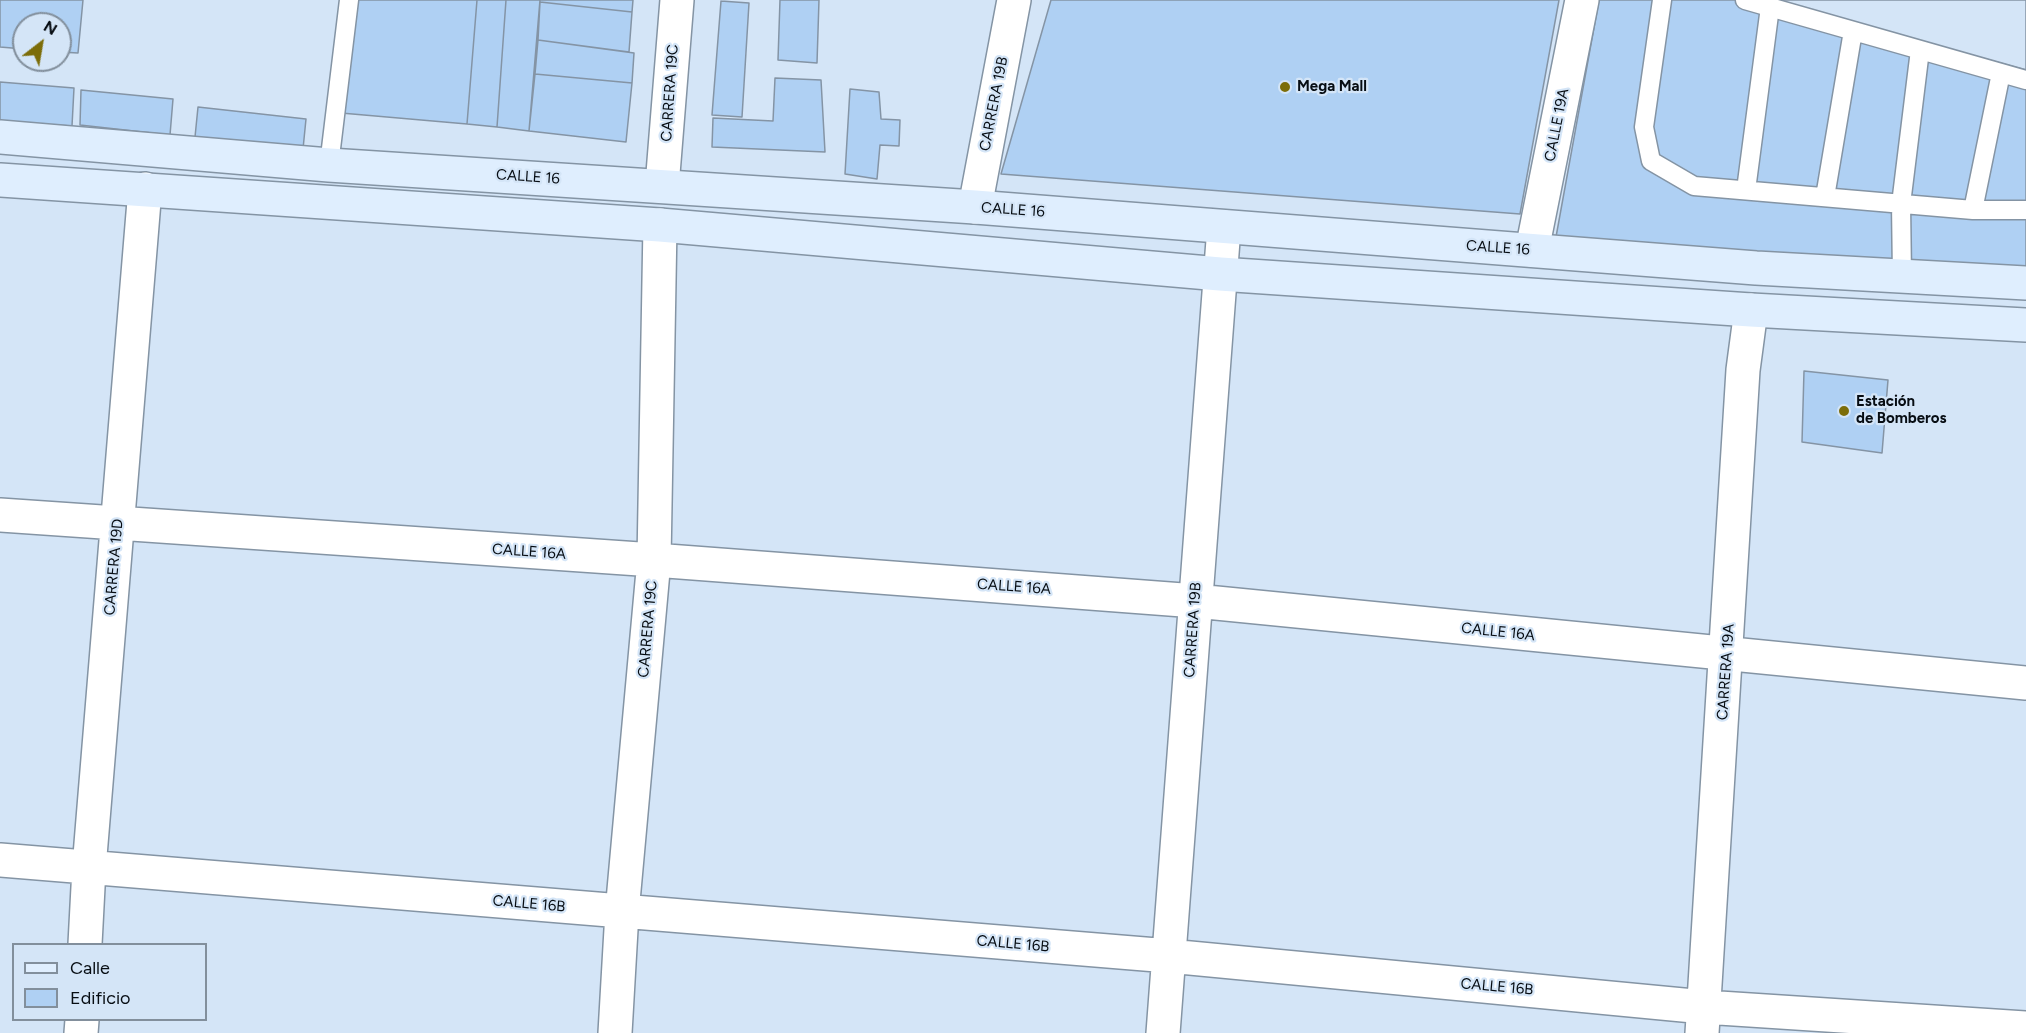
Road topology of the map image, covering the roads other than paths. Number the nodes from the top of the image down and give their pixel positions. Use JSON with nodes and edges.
{"nodes":[{"id":1,"x":349,"y":0,"type":"edge"},
{"id":2,"x":677,"y":0,"type":"edge"},
{"id":3,"x":1014,"y":0,"type":"edge"},
{"id":4,"x":1582,"y":0,"type":"edge"},
{"id":5,"x":1662,"y":0,"type":"edge"},
{"id":6,"x":1745,"y":0,"type":"edge"},
{"id":7,"x":1770,"y":7,"type":"junction"},
{"id":8,"x":1853,"y":31,"type":"junction"},
{"id":9,"x":1920,"y":50,"type":"junction"},
{"id":10,"x":2001,"y":73,"type":"junction"},
{"id":11,"x":2026,"y":80,"type":"edge"},
{"id":12,"x":0,"y":137,"type":"edge"},
{"id":13,"x":329,"y":165,"type":"junction"},
{"id":14,"x":0,"y":180,"type":"edge"},
{"id":15,"x":662,"y":186,"type":"junction"},
{"id":16,"x":145,"y":189,"type":"junction"},
{"id":17,"x":1746,"y":190,"type":"junction"},
{"id":18,"x":1825,"y":197,"type":"junction"},
{"id":19,"x":1901,"y":204,"type":"junction"},
{"id":20,"x":975,"y":207,"type":"junction"},
{"id":21,"x":1973,"y":210,"type":"junction"},
{"id":22,"x":2026,"y":210,"type":"edge"},
{"id":23,"x":660,"y":225,"type":"junction"},
{"id":24,"x":1224,"y":227,"type":"junction"},
{"id":25,"x":1532,"y":250,"type":"junction"},
{"id":26,"x":1220,"y":274,"type":"junction"},
{"id":27,"x":1902,"y":276,"type":"junction"},
{"id":28,"x":2026,"y":284,"type":"edge"},
{"id":29,"x":1751,"y":310,"type":"junction"},
{"id":30,"x":2026,"y":325,"type":"edge"},
{"id":31,"x":0,"y":515,"type":"edge"},
{"id":32,"x":118,"y":524,"type":"junction"},
{"id":33,"x":654,"y":560,"type":"junction"},
{"id":34,"x":1196,"y":601,"type":"junction"},
{"id":35,"x":1727,"y":655,"type":"junction"},
{"id":36,"x":2026,"y":683,"type":"edge"},
{"id":37,"x":0,"y":860,"type":"edge"},
{"id":38,"x":88,"y":868,"type":"junction"},
{"id":39,"x":622,"y":912,"type":"junction"},
{"id":40,"x":85,"y":943,"type":"edge"},
{"id":41,"x":1169,"y":956,"type":"junction"},
{"id":42,"x":1703,"y":1020,"type":"edge"},
{"id":43,"x":2026,"y":1028,"type":"edge"},
{"id":44,"x":615,"y":1033,"type":"edge"},
{"id":45,"x":1163,"y":1033,"type":"edge"}],
"edges":[{"from":1,"to":13,"type":"lane"},
{"from":2,"to":15,"type":"street","name":"CARRERA 19C"},
{"from":3,"to":20,"type":"street","name":"CARRERA 19B"},
{"from":4,"to":25,"type":"street","name":"CALLE 19A"},
{"from":5,"to":17,"type":"lane"},
{"from":6,"to":7,"type":"lane"},
{"from":7,"to":8,"type":"lane"},
{"from":7,"to":17,"type":"lane"},
{"from":8,"to":9,"type":"lane"},
{"from":8,"to":18,"type":"lane"},
{"from":9,"to":10,"type":"lane"},
{"from":9,"to":19,"type":"lane"},
{"from":10,"to":11,"type":"lane"},
{"from":10,"to":21,"type":"lane"},
{"from":12,"to":13,"type":"main road","name":"CALLE 16"},
{"from":13,"to":15,"type":"main road","name":"CALLE 16"},
{"from":14,"to":16,"type":"main road"},
{"from":15,"to":20,"type":"main road","name":"CALLE 16"},
{"from":16,"to":23,"type":"main road"},
{"from":16,"to":32,"type":"street","name":"CARRERA 19D"},
{"from":17,"to":18,"type":"lane"},
{"from":18,"to":19,"type":"lane"},
{"from":19,"to":21,"type":"lane"},
{"from":19,"to":27,"type":"lane"},
{"from":20,"to":24,"type":"main road","name":"CALLE 16"},
{"from":21,"to":22,"type":"lane"},
{"from":23,"to":26,"type":"main road"},
{"from":23,"to":33,"type":"street","name":"CARRERA 19C"},
{"from":24,"to":25,"type":"main road","name":"CALLE 16"},
{"from":24,"to":26,"type":"street","name":"CARRERA 19B"},
{"from":25,"to":27,"type":"main road","name":"CALLE 16"},
{"from":26,"to":29,"type":"main road"},
{"from":26,"to":34,"type":"street","name":"CARRERA 19B"},
{"from":27,"to":28,"type":"main road","name":"CALLE 16"},
{"from":29,"to":30,"type":"main road"},
{"from":29,"to":35,"type":"street","name":"CARRERA 19A"},
{"from":31,"to":32,"type":"street","name":"CALLE 16A"},
{"from":32,"to":33,"type":"street","name":"CALLE 16A"},
{"from":32,"to":38,"type":"street","name":"CARRERA 19D"},
{"from":33,"to":34,"type":"street","name":"CALLE 16A"},
{"from":33,"to":39,"type":"street","name":"CARRERA 19C"},
{"from":34,"to":35,"type":"street","name":"CALLE 16A"},
{"from":34,"to":41,"type":"street","name":"CARRERA 19B"},
{"from":35,"to":36,"type":"street","name":"CALLE 16A"},
{"from":35,"to":42,"type":"street","name":"CARRERA 19A"},
{"from":37,"to":38,"type":"street","name":"CALLE 16B"},
{"from":38,"to":39,"type":"street","name":"CALLE 16B"},
{"from":38,"to":40,"type":"street","name":"CARRERA 19D"},
{"from":39,"to":41,"type":"street","name":"CALLE 16B"},
{"from":39,"to":44,"type":"street","name":"CARRERA 19C"},
{"from":41,"to":42,"type":"street","name":"CALLE 16B"},
{"from":41,"to":45,"type":"street","name":"CARRERA 19B"},
{"from":42,"to":43,"type":"street","name":"CALLE 16B"}]}
